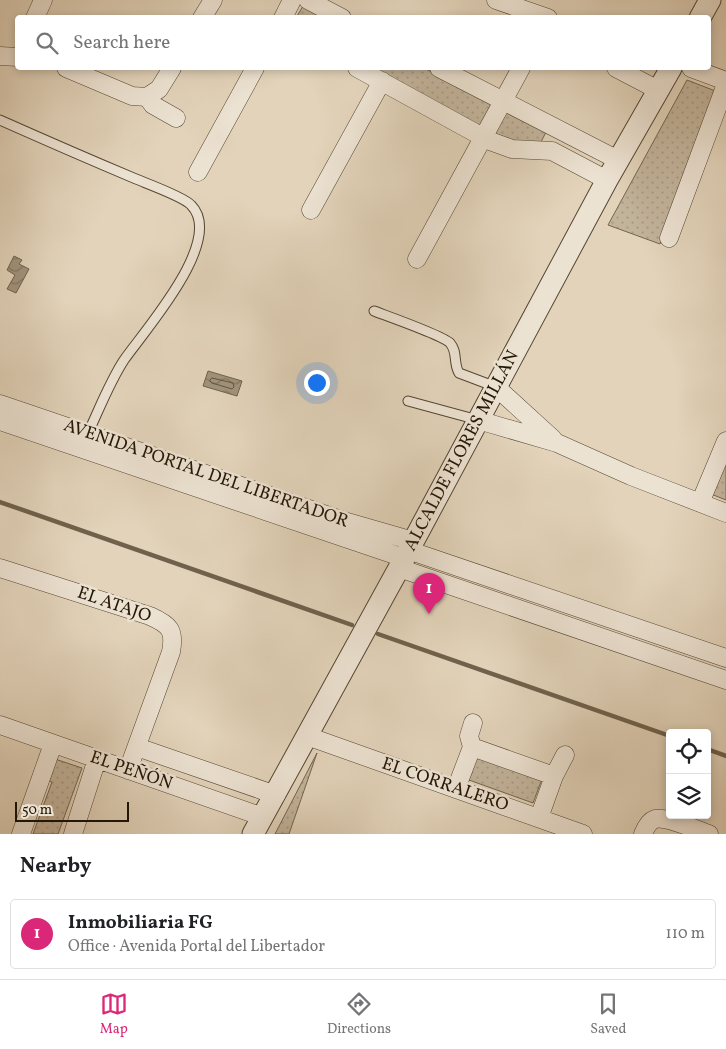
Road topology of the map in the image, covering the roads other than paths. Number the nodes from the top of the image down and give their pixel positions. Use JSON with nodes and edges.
{"nodes":[{"id":1,"x":43,"y":0,"type":"edge"},
{"id":2,"x":213,"y":0,"type":"edge"},
{"id":3,"x":292,"y":0,"type":"edge"},
{"id":4,"x":308,"y":0,"type":"edge"},
{"id":5,"x":496,"y":0,"type":"edge"},
{"id":6,"x":710,"y":0,"type":"edge"},
{"id":7,"x":36,"y":15,"type":"edge"},
{"id":8,"x":204,"y":15,"type":"edge"},
{"id":9,"x":284,"y":15,"type":"edge"},
{"id":10,"x":336,"y":15,"type":"edge"},
{"id":11,"x":539,"y":15,"type":"edge"},
{"id":12,"x":702,"y":15,"type":"edge"},
{"id":13,"x":0,"y":56,"type":"edge"},
{"id":14,"x":15,"y":57,"type":"edge"},
{"id":15,"x":71,"y":70,"type":"edge"},
{"id":16,"x":171,"y":70,"type":"edge"},
{"id":17,"x":254,"y":70,"type":"edge"},
{"id":18,"x":361,"y":70,"type":"edge"},
{"id":19,"x":443,"y":70,"type":"edge"},
{"id":20,"x":520,"y":70,"type":"edge"},
{"id":21,"x":620,"y":70,"type":"edge"},
{"id":22,"x":673,"y":70,"type":"edge"},
{"id":23,"x":682,"y":70,"type":"edge"},
{"id":24,"x":382,"y":81,"type":"junction"},
{"id":25,"x":726,"y":82,"type":"edge"},
{"id":26,"x":658,"y":90,"type":"junction"},
{"id":27,"x":147,"y":97,"type":"junction"},
{"id":28,"x":503,"y":101,"type":"junction"},
{"id":29,"x":176,"y":118,"type":"dead end"},
{"id":30,"x":0,"y":120,"type":"edge"},
{"id":31,"x":483,"y":138,"type":"junction"},
{"id":32,"x":618,"y":160,"type":"junction"},
{"id":33,"x":198,"y":172,"type":"dead end"},
{"id":34,"x":607,"y":180,"type":"junction"},
{"id":35,"x":311,"y":210,"type":"dead end"},
{"id":36,"x":669,"y":238,"type":"dead end"},
{"id":37,"x":417,"y":259,"type":"dead end"},
{"id":38,"x":374,"y":311,"type":"dead end"},
{"id":39,"x":496,"y":387,"type":"junction"},
{"id":40,"x":408,"y":401,"type":"dead end"},
{"id":41,"x":0,"y":404,"type":"edge"},
{"id":42,"x":478,"y":420,"type":"junction"},
{"id":43,"x":0,"y":421,"type":"edge"},
{"id":44,"x":84,"y":441,"type":"junction"},
{"id":45,"x":726,"y":441,"type":"edge"},
{"id":46,"x":557,"y":443,"type":"junction"},
{"id":47,"x":700,"y":503,"type":"junction"},
{"id":48,"x":726,"y":513,"type":"edge"},
{"id":49,"x":406,"y":554,"type":"junction"},
{"id":50,"x":0,"y":568,"type":"edge"},
{"id":51,"x":726,"y":658,"type":"edge"},
{"id":52,"x":726,"y":680,"type":"edge"},
{"id":53,"x":473,"y":723,"type":"dead end"},
{"id":54,"x":0,"y":725,"type":"edge"},
{"id":55,"x":307,"y":736,"type":"junction"},
{"id":56,"x":53,"y":744,"type":"junction"},
{"id":57,"x":137,"y":747,"type":"junction"},
{"id":58,"x":472,"y":747,"type":"junction"},
{"id":59,"x":565,"y":754,"type":"dead end"},
{"id":60,"x":97,"y":759,"type":"junction"},
{"id":61,"x":128,"y":770,"type":"junction"},
{"id":62,"x":554,"y":776,"type":"junction"},
{"id":63,"x":456,"y":789,"type":"junction"},
{"id":64,"x":276,"y":795,"type":"junction"},
{"id":65,"x":539,"y":818,"type":"junction"},
{"id":66,"x":258,"y":826,"type":"edge"},
{"id":67,"x":21,"y":834,"type":"edge"},
{"id":68,"x":72,"y":834,"type":"edge"},
{"id":69,"x":583,"y":834,"type":"edge"},
{"id":70,"x":643,"y":834,"type":"edge"},
{"id":71,"x":708,"y":834,"type":"edge"}],
"edges":[{"from":1,"to":7,"type":"street"},
{"from":2,"to":8,"type":"street"},
{"from":3,"to":9,"type":"street"},
{"from":4,"to":10,"type":"street"},
{"from":5,"to":11,"type":"street"},
{"from":6,"to":12,"type":"street"},
{"from":13,"to":14,"type":"street"},
{"from":15,"to":27,"type":"street"},
{"from":16,"to":27,"type":"street"},
{"from":17,"to":33,"type":"street"},
{"from":18,"to":24,"type":"street"},
{"from":19,"to":28,"type":"street"},
{"from":20,"to":28,"type":"street"},
{"from":21,"to":26,"type":"street"},
{"from":22,"to":26,"type":"street","name":"ALCALDE FLORES MILLÁN"},
{"from":23,"to":25,"type":"street"},
{"from":24,"to":31,"type":"street"},
{"from":24,"to":35,"type":"street"},
{"from":25,"to":36,"type":"street"},
{"from":26,"to":32,"type":"street","name":"ALCALDE FLORES MILLÁN"},
{"from":27,"to":29,"type":"street"},
{"from":28,"to":31,"type":"street"},
{"from":28,"to":32,"type":"street"},
{"from":30,"to":44,"type":"lane"},
{"from":31,"to":34,"type":"street"},
{"from":31,"to":37,"type":"street"},
{"from":32,"to":34,"type":"street","name":"ALCALDE FLORES MILLÁN"},
{"from":34,"to":39,"type":"street","name":"ALCALDE FLORES MILLÁN"},
{"from":38,"to":39,"type":"lane"},
{"from":39,"to":42,"type":"street","name":"ALCALDE FLORES MILLÁN"},
{"from":39,"to":46,"type":"street"},
{"from":40,"to":42,"type":"lane"},
{"from":41,"to":44,"type":"street","name":"AVENIDA PORTAL DEL LIBERTADOR"},
{"from":42,"to":46,"type":"street"},
{"from":42,"to":49,"type":"street","name":"ALCALDE FLORES MILLÁN"},
{"from":43,"to":44,"type":"street","name":"AVENIDA PORTAL DEL LIBERTADOR"},
{"from":44,"to":49,"type":"street","name":"AVENIDA PORTAL DEL LIBERTADOR"},
{"from":45,"to":47,"type":"street"},
{"from":46,"to":47,"type":"street"},
{"from":47,"to":48,"type":"street"},
{"from":49,"to":51,"type":"street","name":"AVENIDA PORTAL DEL LIBERTADOR"},
{"from":49,"to":52,"type":"street","name":"AVENIDA PORTAL DEL LIBERTADOR"},
{"from":49,"to":55,"type":"street","name":"ALCALDE FLORES MILLÁN"},
{"from":50,"to":57,"type":"street","name":"EL ATAJO"},
{"from":53,"to":58,"type":"street"},
{"from":54,"to":56,"type":"street","name":"EL PEÑÓN"},
{"from":55,"to":63,"type":"street","name":"EL CORRALERO"},
{"from":55,"to":64,"type":"street","name":"ALCALDE FLORES MILLÁN"},
{"from":56,"to":60,"type":"street","name":"EL PEÑÓN"},
{"from":56,"to":67,"type":"street"},
{"from":57,"to":61,"type":"street","name":"EL ATAJO"},
{"from":57,"to":64,"type":"street","name":"EL PEÑÓN"},
{"from":58,"to":62,"type":"street"},
{"from":58,"to":63,"type":"street"},
{"from":59,"to":62,"type":"street"},
{"from":60,"to":61,"type":"street","name":"EL PEÑÓN"},
{"from":60,"to":68,"type":"street"},
{"from":61,"to":66,"type":"street","name":"EL PEÑÓN"},
{"from":62,"to":65,"type":"street"},
{"from":63,"to":65,"type":"street","name":"EL CORRALERO"},
{"from":64,"to":66,"type":"street","name":"ALCALDE FLORES MILLÁN"},
{"from":65,"to":69,"type":"street","name":"EL CORRALERO"},
{"from":70,"to":71,"type":"street"}]}
